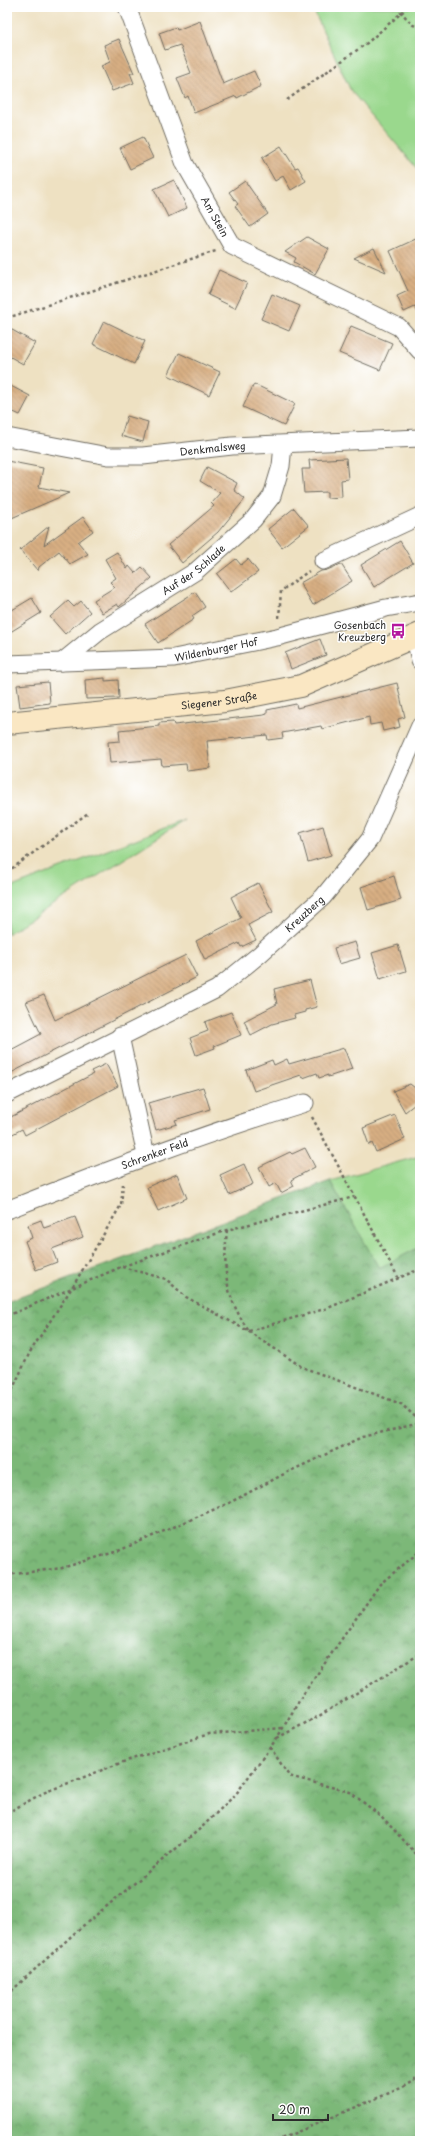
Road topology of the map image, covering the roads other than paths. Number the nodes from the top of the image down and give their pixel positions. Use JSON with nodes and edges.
{"nodes":[{"id":1,"x":128,"y":7,"type":"edge"},
{"id":2,"x":420,"y":351,"type":"edge"},
{"id":3,"x":7,"y":437,"type":"edge"},
{"id":4,"x":420,"y":438,"type":"edge"},
{"id":5,"x":283,"y":445,"type":"junction"},
{"id":6,"x":420,"y":516,"type":"edge"},
{"id":7,"x":323,"y":561,"type":"road end"},
{"id":8,"x":420,"y":602,"type":"edge"},
{"id":9,"x":417,"y":635,"type":"edge"},
{"id":10,"x":62,"y":662,"type":"junction"},
{"id":11,"x":420,"y":662,"type":"edge"},
{"id":12,"x":7,"y":664,"type":"edge"},
{"id":13,"x":7,"y":723,"type":"edge"},
{"id":14,"x":420,"y":726,"type":"edge"},
{"id":15,"x":120,"y":1036,"type":"junction"},
{"id":16,"x":7,"y":1094,"type":"edge"},
{"id":17,"x":308,"y":1110,"type":"road end"},
{"id":18,"x":146,"y":1155,"type":"junction"},
{"id":19,"x":7,"y":1210,"type":"edge"}],
"edges":[{"from":1,"to":2,"type":"street","name":"Am Stein"},
{"from":3,"to":5,"type":"street","name":"Denkmalsweg"},
{"from":4,"to":5,"type":"street","name":"Denkmalsweg"},
{"from":5,"to":10,"type":"street","name":"Auf der Schlade"},
{"from":6,"to":7,"type":"street"},
{"from":8,"to":10,"type":"street","name":"Wildenburger Hof"},
{"from":9,"to":11,"type":"street"},
{"from":9,"to":13,"type":"main road","name":"Siegener Straße"},
{"from":10,"to":12,"type":"street","name":"Wildenburger Hof"},
{"from":14,"to":15,"type":"street","name":"Kreuzberg"},
{"from":15,"to":16,"type":"street","name":"Kreuzberg"},
{"from":15,"to":18,"type":"street"},
{"from":17,"to":18,"type":"street","name":"Schrenker Feld"},
{"from":18,"to":19,"type":"street","name":"Schrenker Feld"}]}
